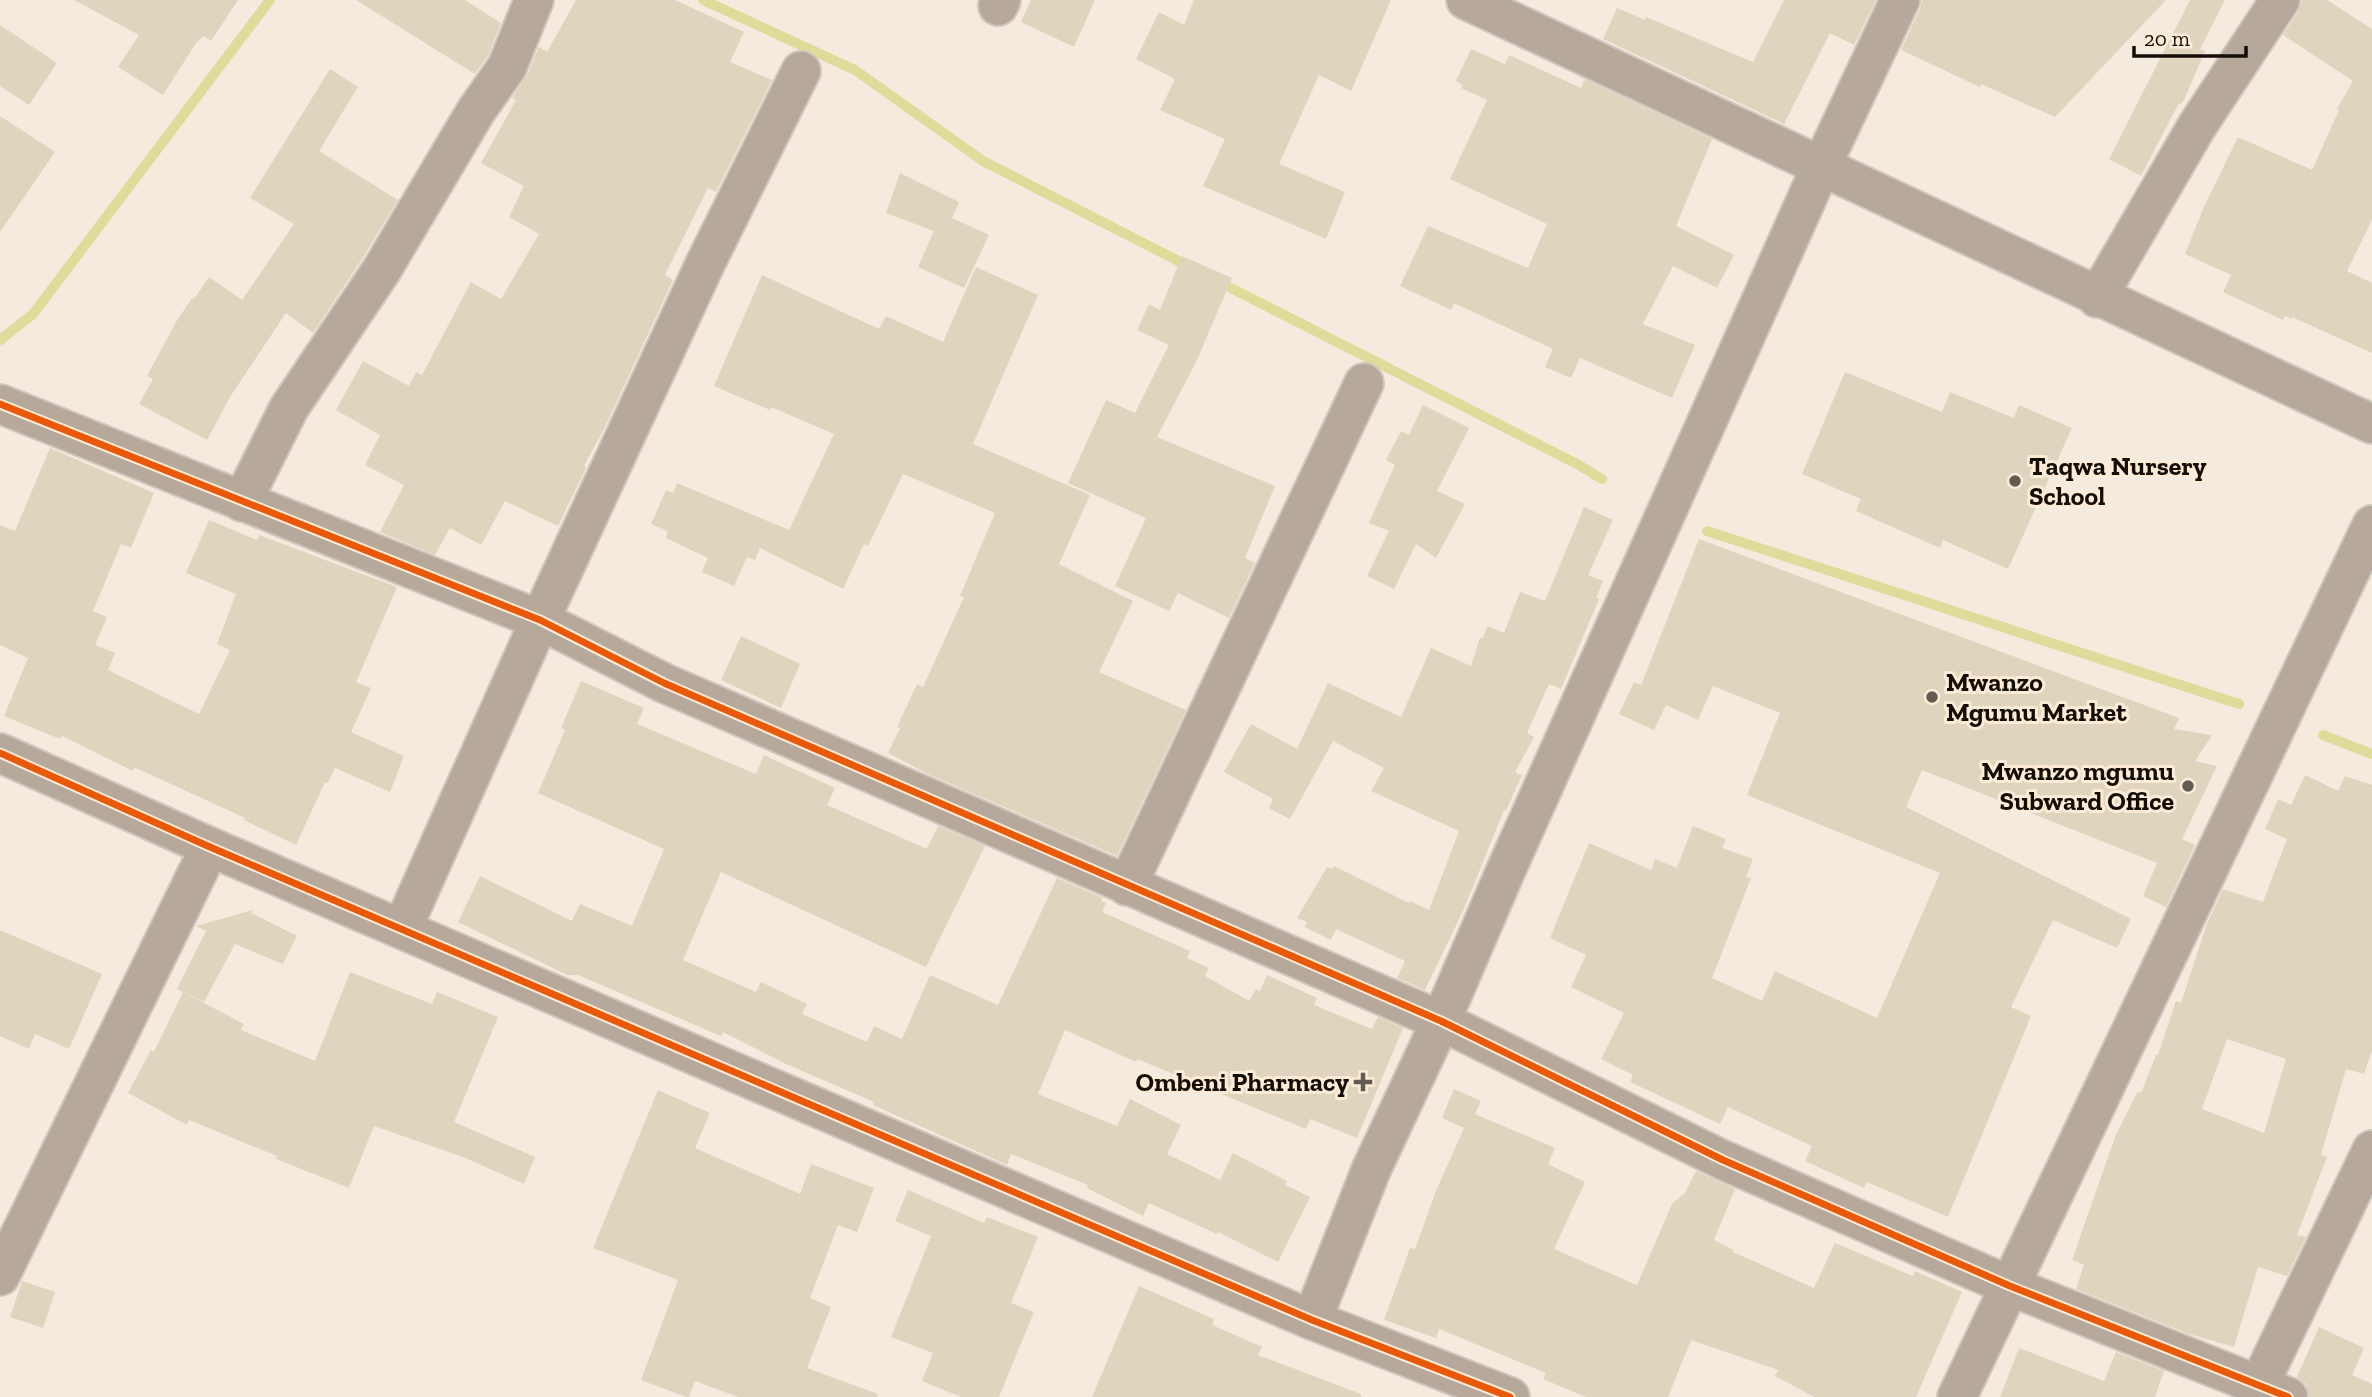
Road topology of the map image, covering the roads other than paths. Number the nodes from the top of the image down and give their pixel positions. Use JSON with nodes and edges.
{"nodes":[{"id":1,"x":534,"y":0,"type":"edge"},
{"id":2,"x":1466,"y":0,"type":"edge"},
{"id":3,"x":1900,"y":0,"type":"edge"},
{"id":4,"x":2280,"y":0,"type":"edge"},
{"id":5,"x":801,"y":71,"type":"dead end"},
{"id":6,"x":1821,"y":167,"type":"junction"},
{"id":7,"x":2098,"y":298,"type":"junction"},
{"id":8,"x":1364,"y":383,"type":"dead end"},
{"id":9,"x":0,"y":404,"type":"edge"},
{"id":10,"x":2372,"y":424,"type":"edge"},
{"id":11,"x":242,"y":502,"type":"junction"},
{"id":12,"x":2372,"y":525,"type":"edge"},
{"id":13,"x":540,"y":620,"type":"junction"},
{"id":14,"x":0,"y":753,"type":"edge"},
{"id":15,"x":210,"y":847,"type":"junction"},
{"id":16,"x":1127,"y":886,"type":"junction"},
{"id":17,"x":402,"y":929,"type":"junction"},
{"id":18,"x":1441,"y":1021,"type":"junction"},
{"id":19,"x":2372,"y":1150,"type":"edge"},
{"id":20,"x":0,"y":1276,"type":"edge"},
{"id":21,"x":2010,"y":1286,"type":"junction"},
{"id":22,"x":1312,"y":1320,"type":"junction"},
{"id":23,"x":2273,"y":1391,"type":"edge"},
{"id":24,"x":1510,"y":1397,"type":"edge"},
{"id":25,"x":1957,"y":1397,"type":"edge"}],
"edges":[{"from":1,"to":11,"type":"street"},
{"from":2,"to":6,"type":"street"},
{"from":3,"to":6,"type":"street"},
{"from":4,"to":7,"type":"street"},
{"from":5,"to":13,"type":"street"},
{"from":6,"to":7,"type":"street"},
{"from":6,"to":18,"type":"street"},
{"from":7,"to":10,"type":"street"},
{"from":8,"to":16,"type":"street"},
{"from":9,"to":11,"type":"street"},
{"from":11,"to":13,"type":"street"},
{"from":12,"to":21,"type":"street"},
{"from":13,"to":16,"type":"street"},
{"from":13,"to":17,"type":"street"},
{"from":14,"to":15,"type":"street"},
{"from":15,"to":17,"type":"street"},
{"from":15,"to":20,"type":"street"},
{"from":16,"to":18,"type":"street"},
{"from":17,"to":22,"type":"street"},
{"from":18,"to":21,"type":"street"},
{"from":18,"to":22,"type":"street"},
{"from":19,"to":23,"type":"street"},
{"from":21,"to":23,"type":"street"},
{"from":21,"to":25,"type":"street"},
{"from":22,"to":24,"type":"street"}]}
